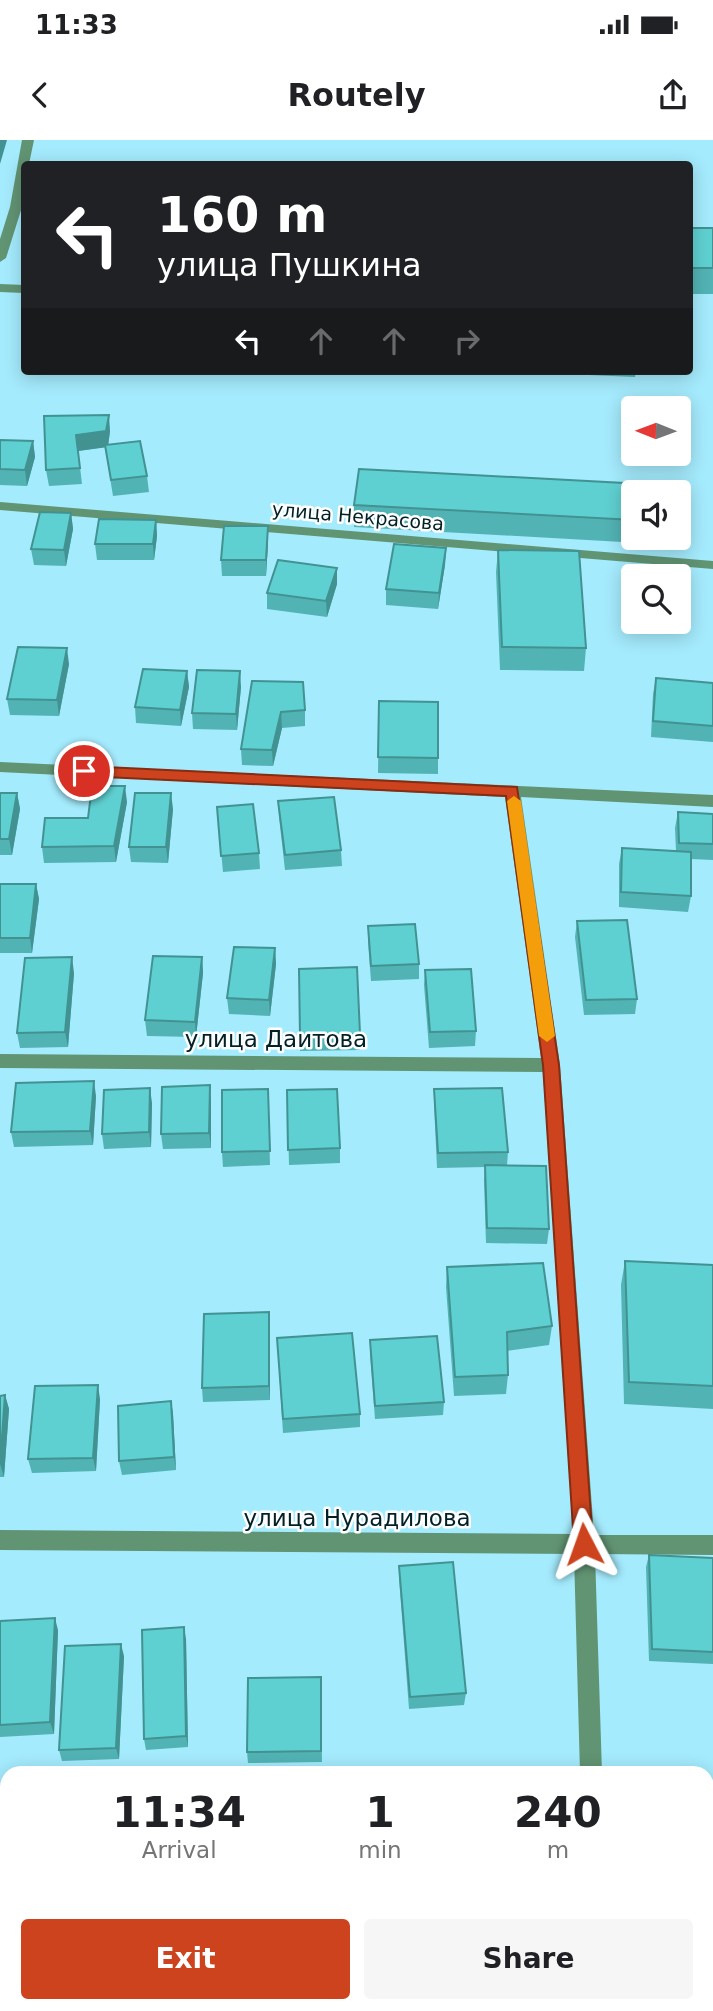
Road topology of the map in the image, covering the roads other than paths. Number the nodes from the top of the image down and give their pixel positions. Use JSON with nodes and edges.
{"nodes":[{"id":1,"x":28,"y":140,"type":"edge"},
{"id":2,"x":24,"y":161,"type":"edge"},
{"id":3,"x":21,"y":179,"type":"edge"},
{"id":4,"x":0,"y":258,"type":"edge"},
{"id":5,"x":0,"y":288,"type":"edge"},
{"id":6,"x":21,"y":289,"type":"edge"},
{"id":7,"x":0,"y":506,"type":"edge"},
{"id":8,"x":713,"y":565,"type":"edge"},
{"id":9,"x":0,"y":767,"type":"edge"},
{"id":10,"x":512,"y":791,"type":"junction"},
{"id":11,"x":713,"y":801,"type":"edge"},
{"id":12,"x":0,"y":1061,"type":"edge"},
{"id":13,"x":551,"y":1065,"type":"junction"},
{"id":14,"x":0,"y":1540,"type":"edge"},
{"id":15,"x":584,"y":1544,"type":"junction"},
{"id":16,"x":713,"y":1545,"type":"edge"},
{"id":17,"x":591,"y":1766,"type":"edge"}],
"edges":[{"from":1,"to":2,"type":"street"},
{"from":3,"to":4,"type":"street"},
{"from":5,"to":6,"type":"street"},
{"from":7,"to":8,"type":"street","name":"улица Некрасова"},
{"from":9,"to":10,"type":"street"},
{"from":10,"to":11,"type":"street"},
{"from":10,"to":13,"type":"street"},
{"from":12,"to":13,"type":"street","name":"улица Даитова"},
{"from":13,"to":15,"type":"street"},
{"from":14,"to":15,"type":"street","name":"улица Нурадилова"},
{"from":15,"to":16,"type":"street","name":"улица Нурадилова"},
{"from":15,"to":17,"type":"street"}]}
